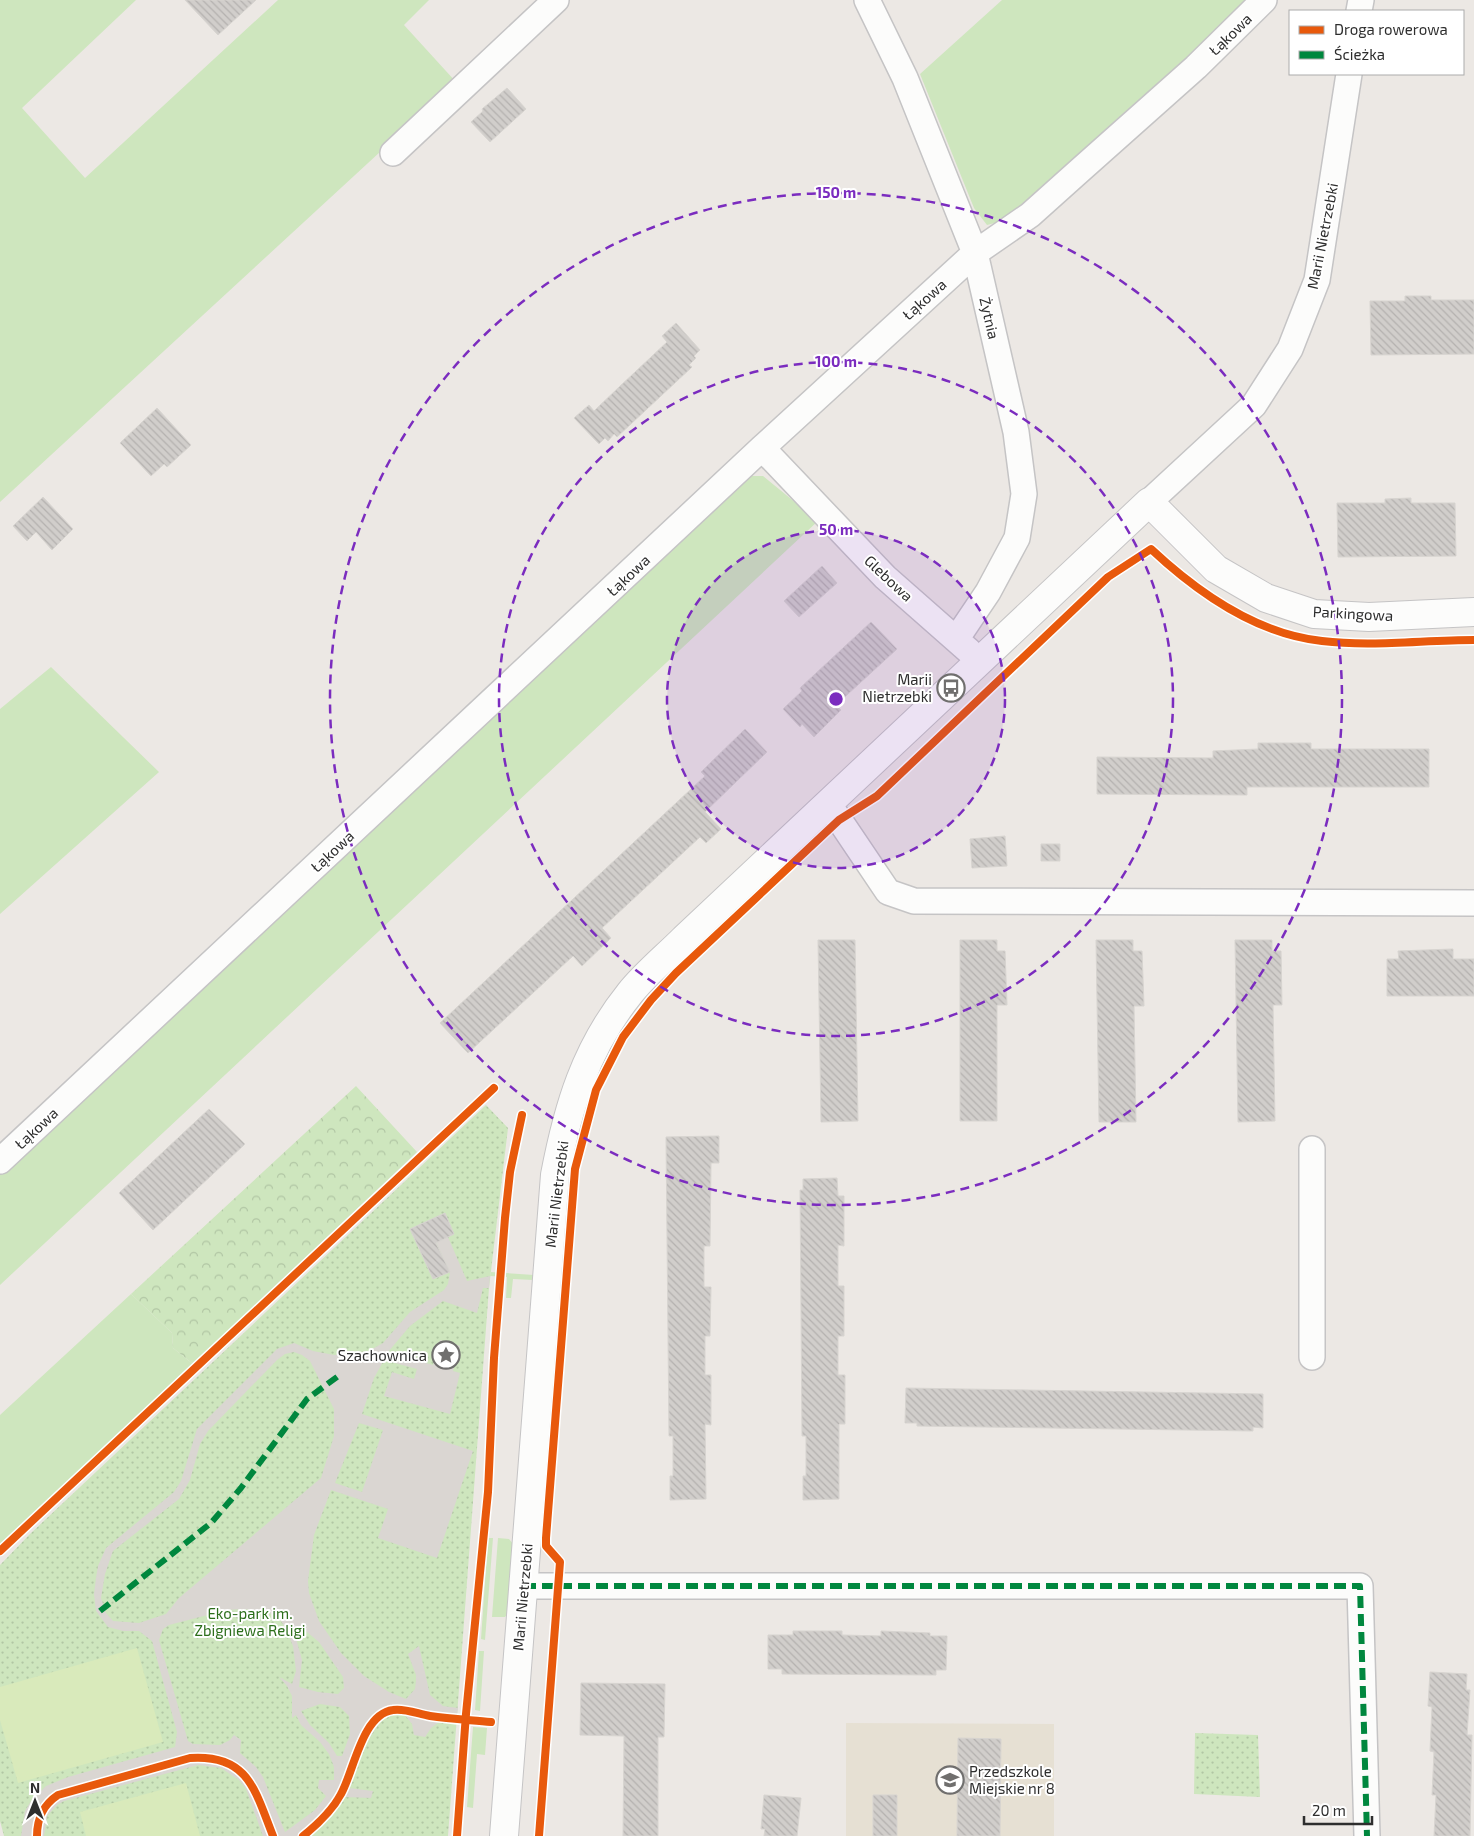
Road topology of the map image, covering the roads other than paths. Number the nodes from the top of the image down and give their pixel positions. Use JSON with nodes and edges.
{"nodes":[{"id":1,"x":556,"y":0,"type":"edge"},
{"id":2,"x":867,"y":0,"type":"edge"},
{"id":3,"x":1264,"y":0,"type":"edge"},
{"id":4,"x":1349,"y":75,"type":"edge"},
{"id":5,"x":393,"y":153,"type":"dead end"},
{"id":6,"x":975,"y":253,"type":"junction"},
{"id":7,"x":762,"y":448,"type":"junction"},
{"id":8,"x":1149,"y":502,"type":"junction"},
{"id":9,"x":1474,"y":612,"type":"edge"},
{"id":10,"x":957,"y":638,"type":"junction"},
{"id":11,"x":980,"y":661,"type":"junction"},
{"id":12,"x":828,"y":803,"type":"junction"},
{"id":13,"x":1474,"y":902,"type":"edge"},
{"id":14,"x":1312,"y":1149,"type":"dead end"},
{"id":15,"x":0,"y":1161,"type":"edge"},
{"id":16,"x":1312,"y":1357,"type":"dead end"},
{"id":17,"x":524,"y":1586,"type":"junction"},
{"id":18,"x":504,"y":1836,"type":"edge"},
{"id":19,"x":1367,"y":1836,"type":"edge"}],
"edges":[{"from":1,"to":5,"type":"street"},
{"from":2,"to":6,"type":"street","name":"Żytnia"},
{"from":3,"to":6,"type":"street","name":"Łąkowa"},
{"from":4,"to":8,"type":"street","name":"Marii Nietrzebki"},
{"from":6,"to":7,"type":"street","name":"Łąkowa"},
{"from":6,"to":10,"type":"street","name":"Żytnia"},
{"from":7,"to":10,"type":"street","name":"Glebowa"},
{"from":7,"to":15,"type":"street","name":"Łąkowa"},
{"from":8,"to":9,"type":"street","name":"Parkingowa"},
{"from":8,"to":11,"type":"street","name":"Marii Nietrzebki"},
{"from":10,"to":11,"type":"street","name":"Glebowa"},
{"from":11,"to":12,"type":"street","name":"Marii Nietrzebki"},
{"from":12,"to":13,"type":"street"},
{"from":12,"to":17,"type":"street","name":"Marii Nietrzebki"},
{"from":14,"to":16,"type":"street"},
{"from":17,"to":18,"type":"street","name":"Marii Nietrzebki"},
{"from":17,"to":19,"type":"street"}]}
